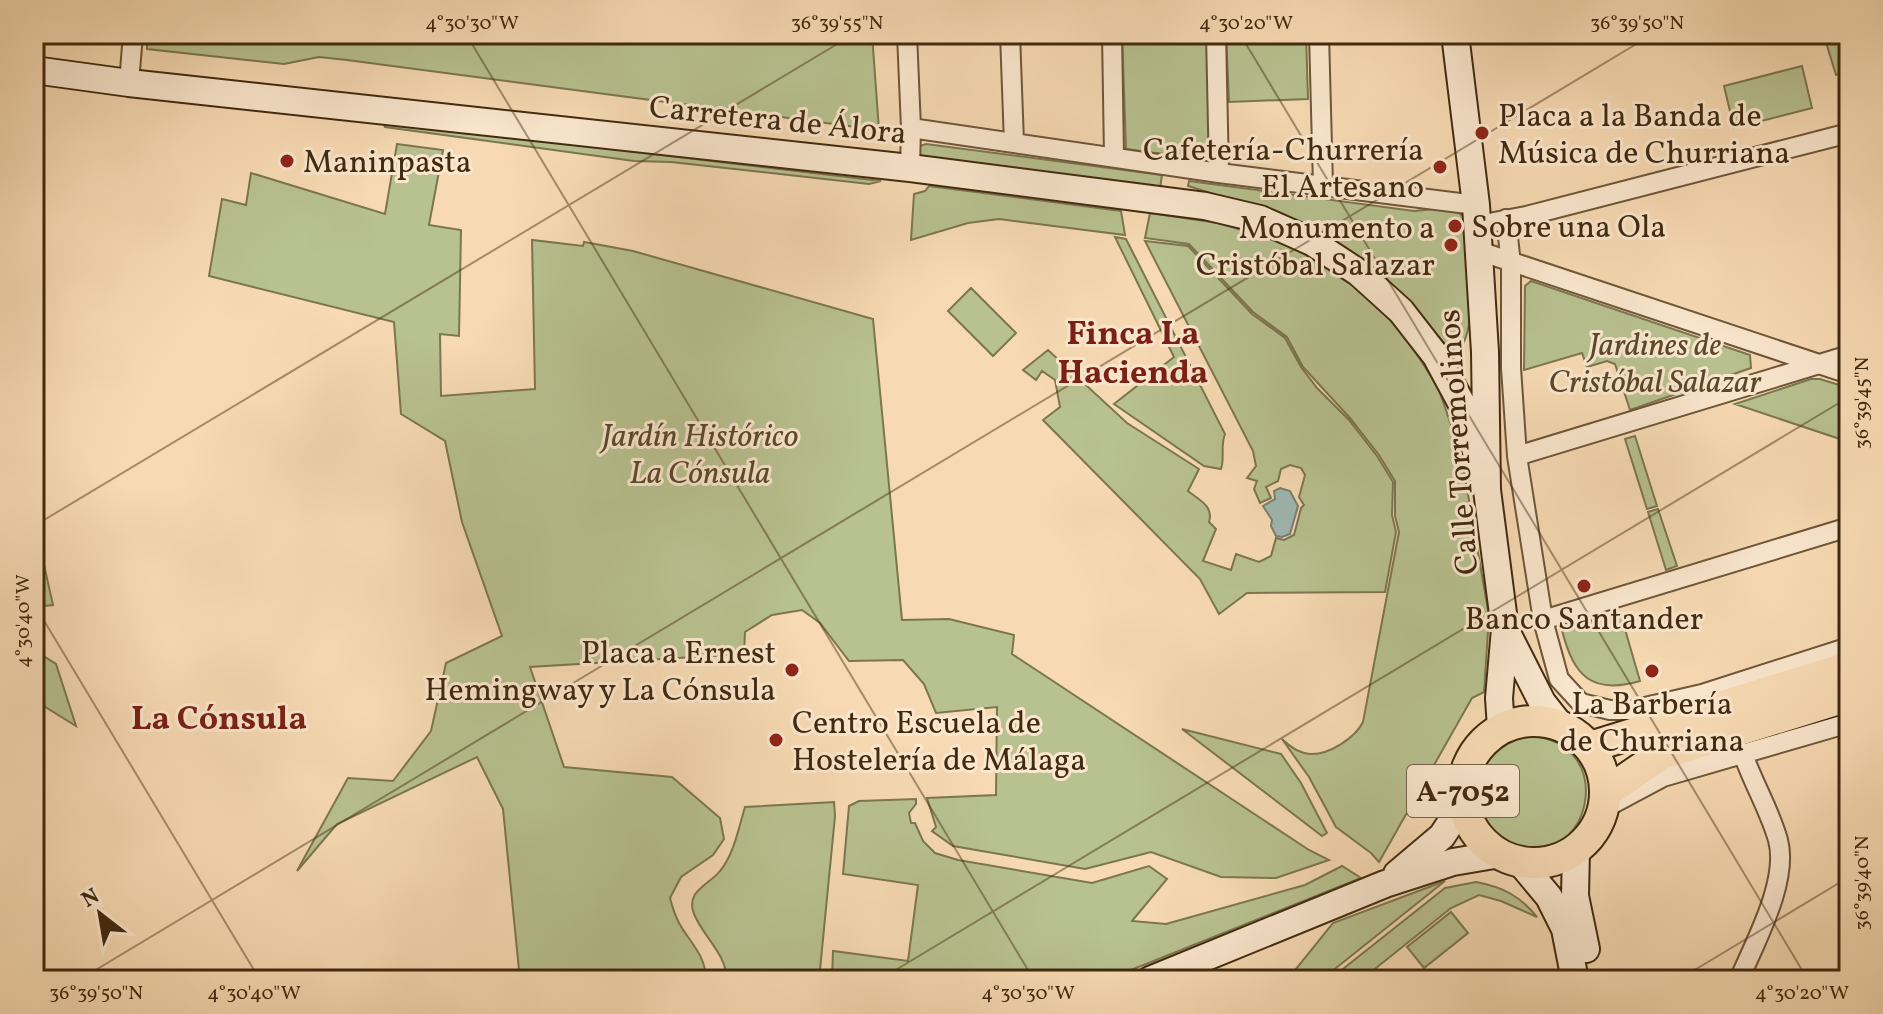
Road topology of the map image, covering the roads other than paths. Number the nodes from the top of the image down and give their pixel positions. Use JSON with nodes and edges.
{"nodes":[{"id":1,"x":133,"y":34,"type":"edge"},
{"id":2,"x":907,"y":34,"type":"edge"},
{"id":3,"x":1010,"y":34,"type":"edge"},
{"id":4,"x":1112,"y":34,"type":"edge"},
{"id":5,"x":1216,"y":34,"type":"edge"},
{"id":6,"x":1319,"y":34,"type":"edge"},
{"id":7,"x":1455,"y":34,"type":"edge"},
{"id":8,"x":34,"y":70,"type":"edge"},
{"id":9,"x":129,"y":83,"type":"junction"},
{"id":10,"x":911,"y":128,"type":"junction"},
{"id":11,"x":1849,"y":133,"type":"edge"},
{"id":12,"x":1014,"y":143,"type":"junction"},
{"id":13,"x":1114,"y":156,"type":"junction"},
{"id":14,"x":910,"y":168,"type":"junction"},
{"id":15,"x":1219,"y":173,"type":"junction"},
{"id":16,"x":1323,"y":185,"type":"junction"},
{"id":17,"x":1506,"y":219,"type":"junction"},
{"id":18,"x":1478,"y":227,"type":"junction"},
{"id":19,"x":1511,"y":264,"type":"junction"},
{"id":20,"x":1481,"y":310,"type":"junction"},
{"id":21,"x":1849,"y":355,"type":"edge"},
{"id":22,"x":1819,"y":364,"type":"junction"},
{"id":23,"x":1849,"y":374,"type":"edge"},
{"id":24,"x":1449,"y":380,"type":"junction"},
{"id":25,"x":1517,"y":456,"type":"junction"},
{"id":26,"x":1487,"y":490,"type":"junction"},
{"id":27,"x":1849,"y":527,"type":"edge"},
{"id":28,"x":1543,"y":620,"type":"junction"},
{"id":29,"x":1505,"y":629,"type":"junction"},
{"id":30,"x":1849,"y":647,"type":"edge"},
{"id":31,"x":1849,"y":667,"type":"edge"},
{"id":32,"x":1849,"y":696,"type":"edge"},
{"id":33,"x":1680,"y":699,"type":"junction"},
{"id":34,"x":1849,"y":723,"type":"edge"},
{"id":35,"x":1560,"y":725,"type":"junction"},
{"id":36,"x":1501,"y":728,"type":"junction"},
{"id":37,"x":1637,"y":733,"type":"junction"},
{"id":38,"x":1590,"y":747,"type":"junction"},
{"id":39,"x":1743,"y":754,"type":"junction"},
{"id":40,"x":1604,"y":801,"type":"junction"},
{"id":41,"x":1463,"y":804,"type":"junction"},
{"id":42,"x":1576,"y":849,"type":"junction"},
{"id":43,"x":1509,"y":858,"type":"junction"},
{"id":44,"x":1385,"y":884,"type":"junction"},
{"id":45,"x":1150,"y":980,"type":"edge"},
{"id":46,"x":1575,"y":980,"type":"edge"},
{"id":47,"x":1592,"y":980,"type":"edge"},
{"id":48,"x":1739,"y":980,"type":"edge"}],
"edges":[{"from":1,"to":9,"type":"street"},
{"from":2,"to":10,"type":"street"},
{"from":3,"to":12,"type":"street"},
{"from":4,"to":13,"type":"street"},
{"from":5,"to":15,"type":"street"},
{"from":6,"to":16,"type":"street"},
{"from":7,"to":18,"type":"main road","name":"Calle Torremolinos"},
{"from":8,"to":9,"type":"main road","name":"Carretera de Álora","number":"A-7052"},
{"from":9,"to":14,"type":"main road","name":"Carretera de Álora","number":"A-7052"},
{"from":10,"to":12,"type":"street","name":"Carretera de Álora"},
{"from":10,"to":14,"type":"street"},
{"from":11,"to":17,"type":"street"},
{"from":12,"to":13,"type":"street","name":"Carretera de Álora"},
{"from":13,"to":15,"type":"street","name":"Carretera de Álora"},
{"from":14,"to":24,"type":"main road","name":"Carretera de Álora","number":"A-7052"},
{"from":15,"to":16,"type":"street","name":"Carretera de Álora"},
{"from":16,"to":18,"type":"street","name":"Carretera de Álora"},
{"from":17,"to":18,"type":"street"},
{"from":17,"to":19,"type":"street","name":"Calle Torremolinos"},
{"from":18,"to":19,"type":"street"},
{"from":18,"to":20,"type":"main road","name":"Calle Torremolinos"},
{"from":19,"to":22,"type":"street"},
{"from":19,"to":25,"type":"street","name":"Calle Torremolinos"},
{"from":20,"to":24,"type":"main road"},
{"from":20,"to":26,"type":"main road","name":"Calle Torremolinos"},
{"from":21,"to":22,"type":"street"},
{"from":22,"to":23,"type":"street"},
{"from":22,"to":25,"type":"street"},
{"from":24,"to":26,"type":"main road","number":"A-7052"},
{"from":25,"to":28,"type":"street","name":"Calle Torremolinos"},
{"from":26,"to":29,"type":"main road","name":"Calle Torremolinos","number":"A-7052"},
{"from":27,"to":28,"type":"street"},
{"from":28,"to":33,"type":"street","name":"Calle Torremolinos"},
{"from":29,"to":35,"type":"main road","name":"Calle Torremolinos"},
{"from":29,"to":36,"type":"main road","name":"Calle Torremolinos","number":"A-7052"},
{"from":30,"to":33,"type":"street"},
{"from":31,"to":37,"type":"main road"},
{"from":32,"to":40,"type":"main road"},
{"from":33,"to":37,"type":"street"},
{"from":34,"to":39,"type":"street"},
{"from":35,"to":36,"type":"main road","number":"A-7052"},
{"from":35,"to":38,"type":"main road"},
{"from":36,"to":41,"type":"main road","number":"A-7052"},
{"from":37,"to":38,"type":"main road"},
{"from":38,"to":40,"type":"main road"},
{"from":39,"to":40,"type":"street"},
{"from":39,"to":48,"type":"street"},
{"from":40,"to":42,"type":"main road"},
{"from":41,"to":43,"type":"main road","number":"A-7052"},
{"from":41,"to":44,"type":"main road"},
{"from":42,"to":43,"type":"main road","number":"A-7052"},
{"from":42,"to":47,"type":"main road"},
{"from":43,"to":44,"type":"main road"},
{"from":43,"to":46,"type":"main road"},
{"from":44,"to":45,"type":"main road"}]}
